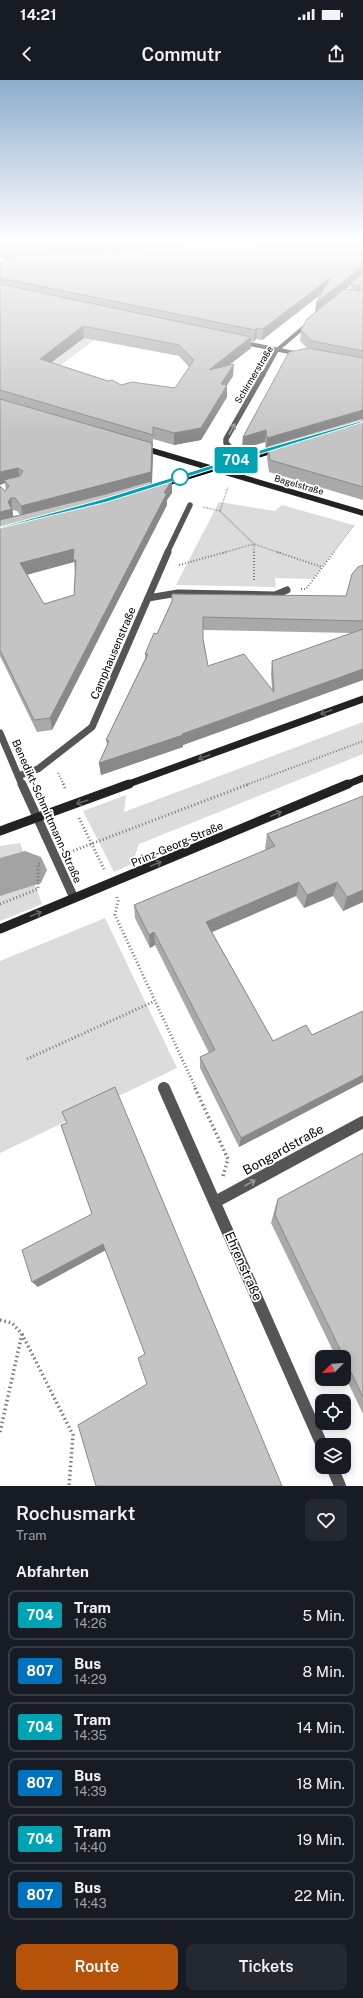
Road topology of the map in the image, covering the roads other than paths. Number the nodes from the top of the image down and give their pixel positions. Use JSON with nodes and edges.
{"nodes":[{"id":1,"x":312,"y":320,"type":"edge"},
{"id":2,"x":231,"y":340,"type":"edge"},
{"id":3,"x":276,"y":350,"type":"junction"},
{"id":4,"x":308,"y":355,"type":"edge"},
{"id":5,"x":139,"y":447,"type":"edge"},
{"id":6,"x":283,"y":448,"type":"edge"},
{"id":7,"x":242,"y":460,"type":"junction"},
{"id":8,"x":212,"y":469,"type":"junction"},
{"id":9,"x":158,"y":486,"type":"edge"},
{"id":10,"x":190,"y":505,"type":"road end"},
{"id":11,"x":363,"y":513,"type":"edge"},
{"id":12,"x":287,"y":590,"type":"road end"},
{"id":13,"x":148,"y":598,"type":"junction"},
{"id":14,"x":363,"y":699,"type":"edge"},
{"id":15,"x":0,"y":733,"type":"edge"},
{"id":16,"x":18,"y":776,"type":"junction"},
{"id":17,"x":363,"y":778,"type":"edge"},
{"id":18,"x":37,"y":818,"type":"junction"},
{"id":19,"x":0,"y":831,"type":"edge"},
{"id":20,"x":74,"y":898,"type":"junction"},
{"id":21,"x":0,"y":929,"type":"edge"},
{"id":22,"x":163,"y":1087,"type":"dead end"},
{"id":23,"x":363,"y":1122,"type":"edge"},
{"id":24,"x":216,"y":1202,"type":"junction"},
{"id":25,"x":319,"y":1438,"type":"edge"},
{"id":26,"x":335,"y":1474,"type":"edge"},
{"id":27,"x":340,"y":1486,"type":"edge"}],
"edges":[{"from":1,"to":3,"type":"street","name":"Schirmerstraße"},
{"from":2,"to":3,"type":"street"},
{"from":3,"to":4,"type":"street"},
{"from":7,"to":3,"type":"street","name":"Schirmerstraße","one_way":true},
{"from":5,"to":8,"type":"main road","name":"Bagelstraße"},
{"from":6,"to":7,"type":"main road"},
{"from":7,"to":8,"type":"main road"},
{"from":8,"to":9,"type":"main road"},
{"from":8,"to":11,"type":"main road","name":"Bagelstraße"},
{"from":10,"to":13,"type":"street","name":"Camphausenstraße"},
{"from":12,"to":13,"type":"street"},
{"from":13,"to":16,"type":"street","name":"Camphausenstraße"},
{"from":14,"to":18,"type":"main road","one_way":true},
{"from":15,"to":16,"type":"street","name":"Benedikt-Schmittmann-Straße"},
{"from":16,"to":18,"type":"street","name":"Benedikt-Schmittmann-Straße"},
{"from":20,"to":17,"type":"main road","name":"Prinz-Georg-Straße","one_way":true},
{"from":18,"to":19,"type":"main road"},
{"from":18,"to":20,"type":"street","name":"Benedikt-Schmittmann-Straße"},
{"from":21,"to":20,"type":"main road","name":"Prinz-Georg-Straße","one_way":true},
{"from":22,"to":24,"type":"street","name":"Ehrenstraße"},
{"from":24,"to":23,"type":"street","name":"Bongardstraße","one_way":true},
{"from":24,"to":25,"type":"street","name":"Ehrenstraße"},
{"from":26,"to":27,"type":"street"}]}
